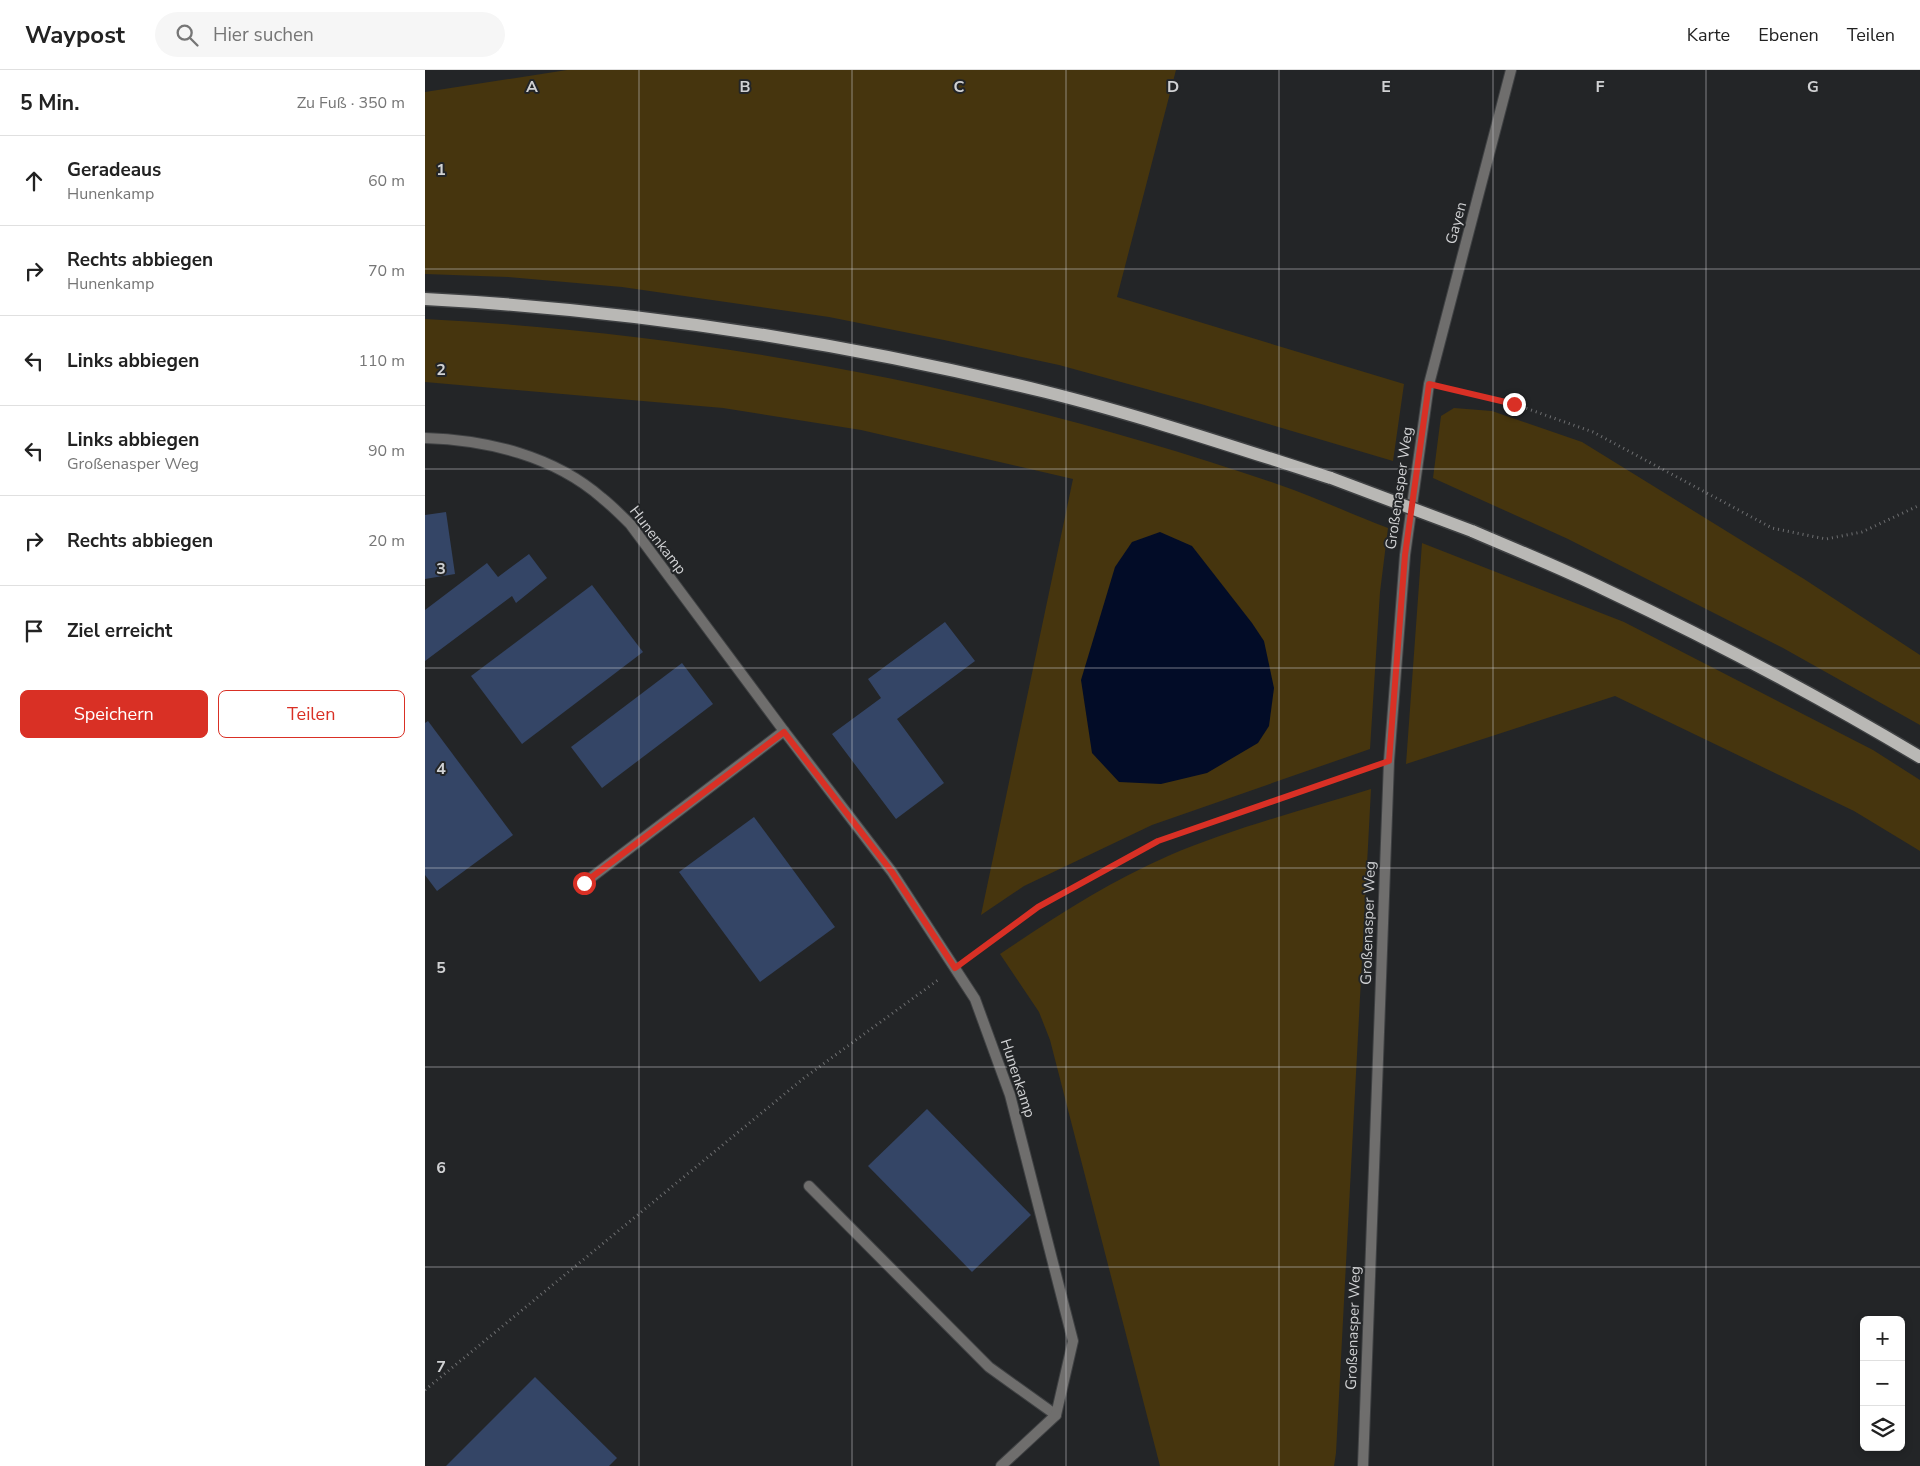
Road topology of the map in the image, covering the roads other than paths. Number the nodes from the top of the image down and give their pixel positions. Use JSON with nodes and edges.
{"nodes":[{"id":1,"x":1511,"y":70,"type":"edge"},
{"id":2,"x":425,"y":299,"type":"edge"},
{"id":3,"x":1429,"y":384,"type":"joint"},
{"id":4,"x":425,"y":438,"type":"edge"},
{"id":5,"x":784,"y":732,"type":"junction"},
{"id":6,"x":1920,"y":757,"type":"edge"},
{"id":7,"x":584,"y":883,"type":"dead end"},
{"id":8,"x":809,"y":1186,"type":"dead end"},
{"id":9,"x":1056,"y":1415,"type":"junction"},
{"id":10,"x":1001,"y":1466,"type":"edge"},
{"id":11,"x":1363,"y":1466,"type":"edge"}],
"edges":[{"from":1,"to":3,"type":"street","name":"Gayen"},
{"from":2,"to":6,"type":"main road","bridge":true},
{"from":3,"to":11,"type":"street","name":"Großenasper Weg"},
{"from":4,"to":5,"type":"street","name":"Hunenkamp"},
{"from":5,"to":7,"type":"street"},
{"from":5,"to":9,"type":"street","name":"Hunenkamp"},
{"from":8,"to":9,"type":"street"},
{"from":9,"to":10,"type":"street"}]}
